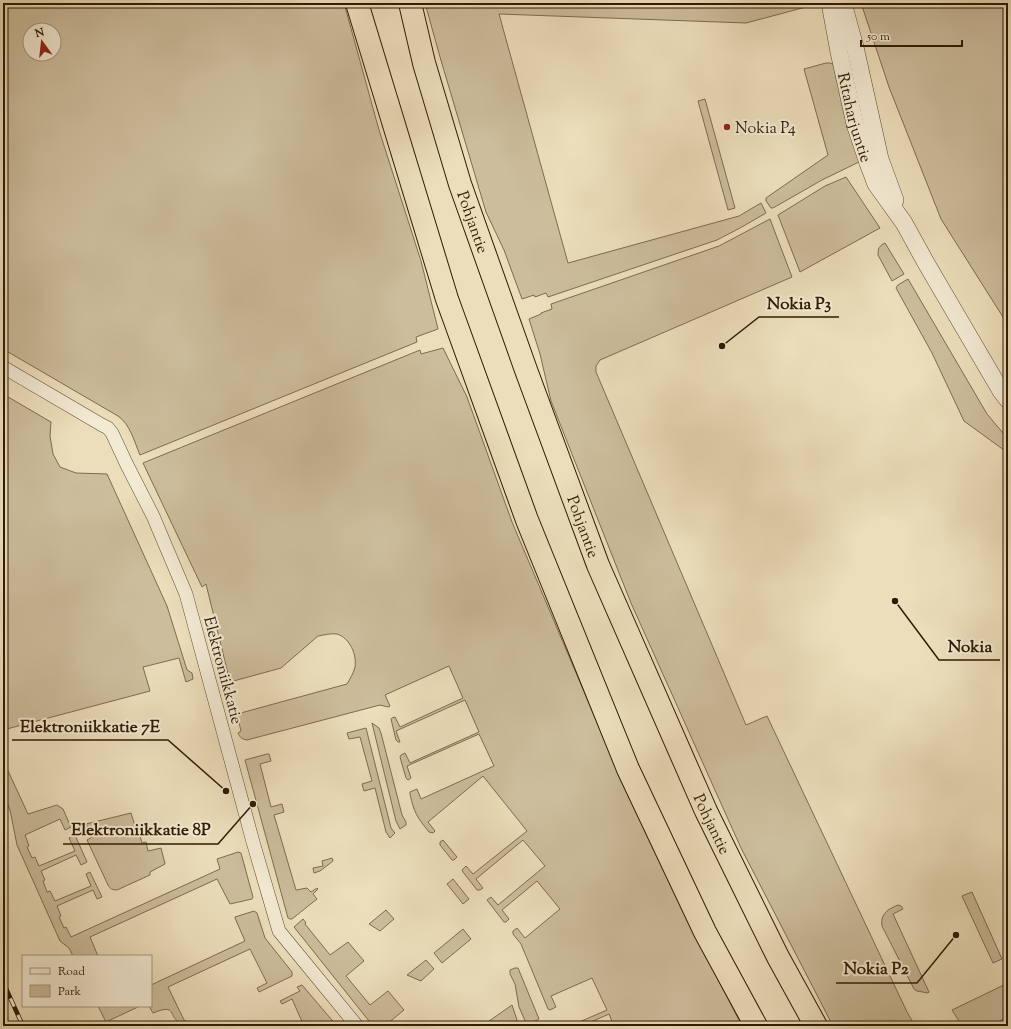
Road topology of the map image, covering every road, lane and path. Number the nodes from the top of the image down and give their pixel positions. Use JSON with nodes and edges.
{"nodes":[{"id":1,"x":357,"y":3,"type":"edge"},
{"id":2,"x":410,"y":3,"type":"edge"},
{"id":3,"x":830,"y":3,"type":"edge"},
{"id":4,"x":843,"y":3,"type":"edge"},
{"id":5,"x":904,"y":223,"type":"junction"},
{"id":6,"x":3,"y":367,"type":"edge"},
{"id":7,"x":1008,"y":400,"type":"edge"},
{"id":8,"x":357,"y":1026,"type":"edge"},
{"id":9,"x":756,"y":1026,"type":"edge"},
{"id":10,"x":816,"y":1026,"type":"edge"}],
"edges":[{"from":1,"to":9,"type":"highway"},
{"from":2,"to":10,"type":"highway","name":"Pohjantie"},
{"from":3,"to":5,"type":"street","name":"Ritaharjuntie"},
{"from":4,"to":5,"type":"street","name":"Ritaharjuntie"},
{"from":5,"to":7,"type":"street","name":"Ritaharjuntie"},
{"from":6,"to":8,"type":"street","name":"Elektroniikkatie"}]}
